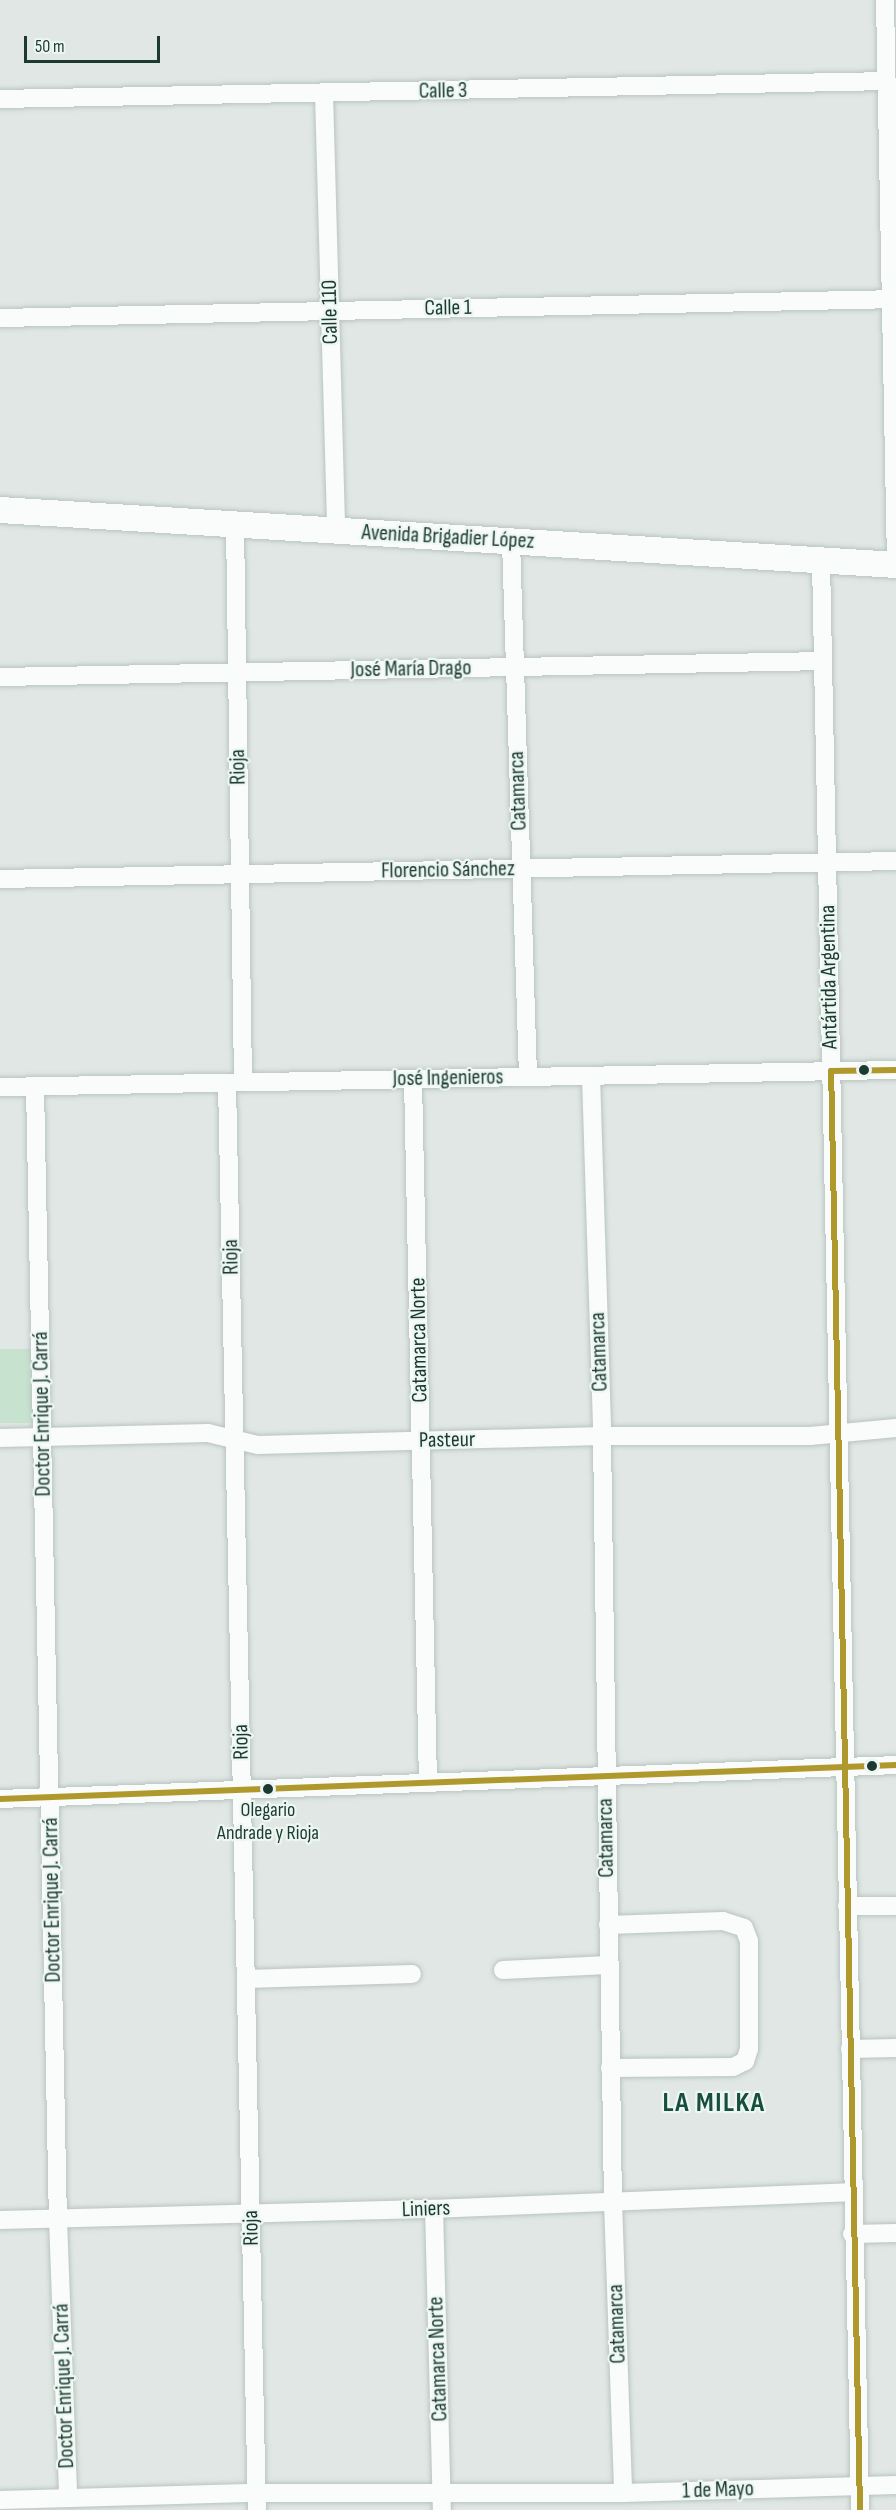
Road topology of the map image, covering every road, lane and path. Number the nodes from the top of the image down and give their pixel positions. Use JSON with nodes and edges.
{"nodes":[{"id":1,"x":885,"y":0,"type":"edge"},
{"id":2,"x":886,"y":81,"type":"junction"},
{"id":3,"x":324,"y":94,"type":"junction"},
{"id":4,"x":0,"y":99,"type":"edge"},
{"id":5,"x":893,"y":299,"type":"edge"},
{"id":6,"x":329,"y":311,"type":"junction"},
{"id":7,"x":0,"y":318,"type":"edge"},
{"id":8,"x":0,"y":510,"type":"edge"},
{"id":9,"x":235,"y":523,"type":"junction"},
{"id":10,"x":336,"y":531,"type":"junction"},
{"id":11,"x":511,"y":541,"type":"junction"},
{"id":12,"x":821,"y":560,"type":"junction"},
{"id":13,"x":896,"y":565,"type":"edge"},
{"id":14,"x":823,"y":661,"type":"junction"},
{"id":15,"x":514,"y":667,"type":"junction"},
{"id":16,"x":237,"y":672,"type":"junction"},
{"id":17,"x":0,"y":677,"type":"edge"},
{"id":18,"x":896,"y":861,"type":"edge"},
{"id":19,"x":827,"y":862,"type":"junction"},
{"id":20,"x":521,"y":869,"type":"junction"},
{"id":21,"x":240,"y":874,"type":"junction"},
{"id":22,"x":0,"y":879,"type":"edge"},
{"id":23,"x":896,"y":1070,"type":"edge"},
{"id":24,"x":831,"y":1071,"type":"junction"},
{"id":25,"x":591,"y":1076,"type":"junction"},
{"id":26,"x":528,"y":1077,"type":"junction"},
{"id":27,"x":413,"y":1079,"type":"junction"},
{"id":28,"x":235,"y":1083,"type":"junction"},
{"id":29,"x":35,"y":1086,"type":"junction"},
{"id":30,"x":0,"y":1087,"type":"edge"},
{"id":31,"x":896,"y":1428,"type":"edge"},
{"id":32,"x":838,"y":1432,"type":"junction"},
{"id":33,"x":602,"y":1436,"type":"junction"},
{"id":34,"x":43,"y":1437,"type":"junction"},
{"id":35,"x":0,"y":1438,"type":"edge"},
{"id":36,"x":235,"y":1440,"type":"junction"},
{"id":37,"x":421,"y":1440,"type":"junction"},
{"id":38,"x":844,"y":1765,"type":"junction"},
{"id":39,"x":896,"y":1765,"type":"edge"},
{"id":40,"x":605,"y":1774,"type":"junction"},
{"id":41,"x":428,"y":1781,"type":"junction"},
{"id":42,"x":242,"y":1790,"type":"junction"},
{"id":43,"x":50,"y":1797,"type":"junction"},
{"id":44,"x":0,"y":1799,"type":"edge"},
{"id":45,"x":847,"y":1906,"type":"junction"},
{"id":46,"x":896,"y":1906,"type":"edge"},
{"id":47,"x":608,"y":1925,"type":"junction"},
{"id":48,"x":608,"y":1965,"type":"junction"},
{"id":49,"x":503,"y":1970,"type":"dead end"},
{"id":50,"x":412,"y":1974,"type":"dead end"},
{"id":51,"x":246,"y":1979,"type":"junction"},
{"id":52,"x":896,"y":2048,"type":"edge"},
{"id":53,"x":850,"y":2049,"type":"junction"},
{"id":54,"x":610,"y":2068,"type":"junction"},
{"id":55,"x":853,"y":2192,"type":"junction"},
{"id":56,"x":613,"y":2202,"type":"junction"},
{"id":57,"x":434,"y":2209,"type":"junction"},
{"id":58,"x":250,"y":2214,"type":"junction"},
{"id":59,"x":58,"y":2219,"type":"junction"},
{"id":60,"x":0,"y":2220,"type":"edge"},
{"id":61,"x":896,"y":2233,"type":"edge"},
{"id":62,"x":852,"y":2234,"type":"junction"},
{"id":63,"x":896,"y":2485,"type":"edge"},
{"id":64,"x":859,"y":2486,"type":"junction"},
{"id":65,"x":623,"y":2493,"type":"junction"},
{"id":66,"x":68,"y":2498,"type":"junction"},
{"id":67,"x":0,"y":2500,"type":"edge"},
{"id":68,"x":442,"y":2501,"type":"edge"},
{"id":69,"x":256,"y":2502,"type":"edge"},
{"id":70,"x":860,"y":2510,"type":"edge"}],
"edges":[{"from":1,"to":2,"type":"street"},
{"from":2,"to":3,"type":"street","name":"Calle 3"},
{"from":2,"to":5,"type":"street"},
{"from":3,"to":4,"type":"street","name":"Calle 3"},
{"from":3,"to":6,"type":"street","name":"Calle 110"},
{"from":5,"to":6,"type":"street","name":"Calle 1"},
{"from":5,"to":13,"type":"street"},
{"from":6,"to":7,"type":"street","name":"Calle 1"},
{"from":6,"to":10,"type":"street","name":"Calle 110"},
{"from":8,"to":9,"type":"street","name":"Avenida Brigadier López"},
{"from":9,"to":10,"type":"street","name":"Avenida Brigadier López"},
{"from":9,"to":16,"type":"street","name":"Rioja"},
{"from":10,"to":11,"type":"street","name":"Avenida Brigadier López"},
{"from":11,"to":12,"type":"street","name":"Avenida Brigadier López"},
{"from":11,"to":15,"type":"street","name":"Catamarca"},
{"from":12,"to":13,"type":"street","name":"Avenida Brigadier López"},
{"from":12,"to":14,"type":"street","name":"Antártida Argentina"},
{"from":14,"to":15,"type":"street","name":"José María Drago"},
{"from":14,"to":19,"type":"street","name":"Antártida Argentina"},
{"from":15,"to":16,"type":"street","name":"José María Drago"},
{"from":15,"to":20,"type":"street","name":"Catamarca"},
{"from":16,"to":17,"type":"street","name":"José María Drago"},
{"from":16,"to":21,"type":"street","name":"Rioja"},
{"from":18,"to":19,"type":"street","name":"Florencio Sánchez"},
{"from":19,"to":20,"type":"street","name":"Florencio Sánchez"},
{"from":19,"to":24,"type":"street","name":"Antártida Argentina"},
{"from":20,"to":21,"type":"street","name":"Florencio Sánchez"},
{"from":20,"to":26,"type":"street","name":"Catamarca"},
{"from":21,"to":22,"type":"street","name":"Florencio Sánchez"},
{"from":21,"to":28,"type":"street","name":"Rioja"},
{"from":23,"to":24,"type":"street","name":"José Ingenieros"},
{"from":24,"to":25,"type":"street","name":"José Ingenieros"},
{"from":24,"to":32,"type":"street","name":"Antártida Argentina"},
{"from":25,"to":26,"type":"street","name":"José Ingenieros"},
{"from":25,"to":33,"type":"street","name":"Catamarca"},
{"from":26,"to":27,"type":"street","name":"José Ingenieros"},
{"from":27,"to":28,"type":"street","name":"José Ingenieros"},
{"from":27,"to":37,"type":"street","name":"Catamarca Norte"},
{"from":28,"to":29,"type":"street","name":"José Ingenieros"},
{"from":28,"to":36,"type":"street","name":"Rioja"},
{"from":29,"to":30,"type":"street","name":"José Ingenieros"},
{"from":29,"to":34,"type":"street","name":"Doctor Enrique J. Carrá"},
{"from":31,"to":32,"type":"street","name":"Pasteur"},
{"from":32,"to":33,"type":"street","name":"Pasteur"},
{"from":32,"to":38,"type":"street","name":"Antártida Argentina"},
{"from":33,"to":37,"type":"street","name":"Pasteur"},
{"from":33,"to":40,"type":"street","name":"Catamarca"},
{"from":34,"to":35,"type":"street","name":"Pasteur"},
{"from":34,"to":36,"type":"street","name":"Pasteur"},
{"from":34,"to":43,"type":"street","name":"Doctor Enrique J. Carrá"},
{"from":36,"to":37,"type":"street","name":"Pasteur"},
{"from":36,"to":42,"type":"street","name":"Rioja"},
{"from":37,"to":41,"type":"street","name":"Catamarca Norte"},
{"from":38,"to":39,"type":"street"},
{"from":38,"to":40,"type":"street"},
{"from":38,"to":45,"type":"street","name":"Antártida Argentina"},
{"from":40,"to":41,"type":"street"},
{"from":40,"to":47,"type":"street","name":"Catamarca"},
{"from":41,"to":42,"type":"street"},
{"from":42,"to":43,"type":"street"},
{"from":42,"to":51,"type":"street","name":"Rioja"},
{"from":43,"to":44,"type":"street"},
{"from":43,"to":59,"type":"street","name":"Doctor Enrique J. Carrá"},
{"from":45,"to":46,"type":"street"},
{"from":45,"to":53,"type":"street","name":"Antártida Argentina"},
{"from":47,"to":48,"type":"street","name":"Catamarca"},
{"from":47,"to":54,"type":"street"},
{"from":48,"to":49,"type":"street"},
{"from":48,"to":54,"type":"street","name":"Catamarca"},
{"from":50,"to":51,"type":"street"},
{"from":51,"to":58,"type":"street","name":"Rioja"},
{"from":52,"to":53,"type":"street"},
{"from":53,"to":55,"type":"street","name":"Antártida Argentina"},
{"from":54,"to":56,"type":"street","name":"Catamarca"},
{"from":55,"to":56,"type":"street","name":"Liniers"},
{"from":55,"to":62,"type":"street","name":"Antártida Argentina"},
{"from":56,"to":57,"type":"street","name":"Liniers"},
{"from":56,"to":65,"type":"street","name":"Catamarca"},
{"from":57,"to":58,"type":"street","name":"Liniers"},
{"from":57,"to":68,"type":"street","name":"Catamarca Norte"},
{"from":58,"to":59,"type":"street","name":"Liniers"},
{"from":58,"to":69,"type":"street","name":"Rioja"},
{"from":59,"to":60,"type":"street","name":"Liniers"},
{"from":59,"to":66,"type":"street","name":"Doctor Enrique J. Carrá"},
{"from":61,"to":62,"type":"street"},
{"from":62,"to":64,"type":"street","name":"Antártida Argentina"},
{"from":63,"to":64,"type":"street","name":"1 de Mayo"},
{"from":64,"to":65,"type":"street","name":"1 de Mayo"},
{"from":64,"to":70,"type":"street","name":"Antártida Argentina"},
{"from":65,"to":68,"type":"street","name":"1 de Mayo"},
{"from":66,"to":67,"type":"street","name":"1 de Mayo"},
{"from":66,"to":69,"type":"street","name":"1 de Mayo"},
{"from":68,"to":69,"type":"street","name":"1 de Mayo"}]}
